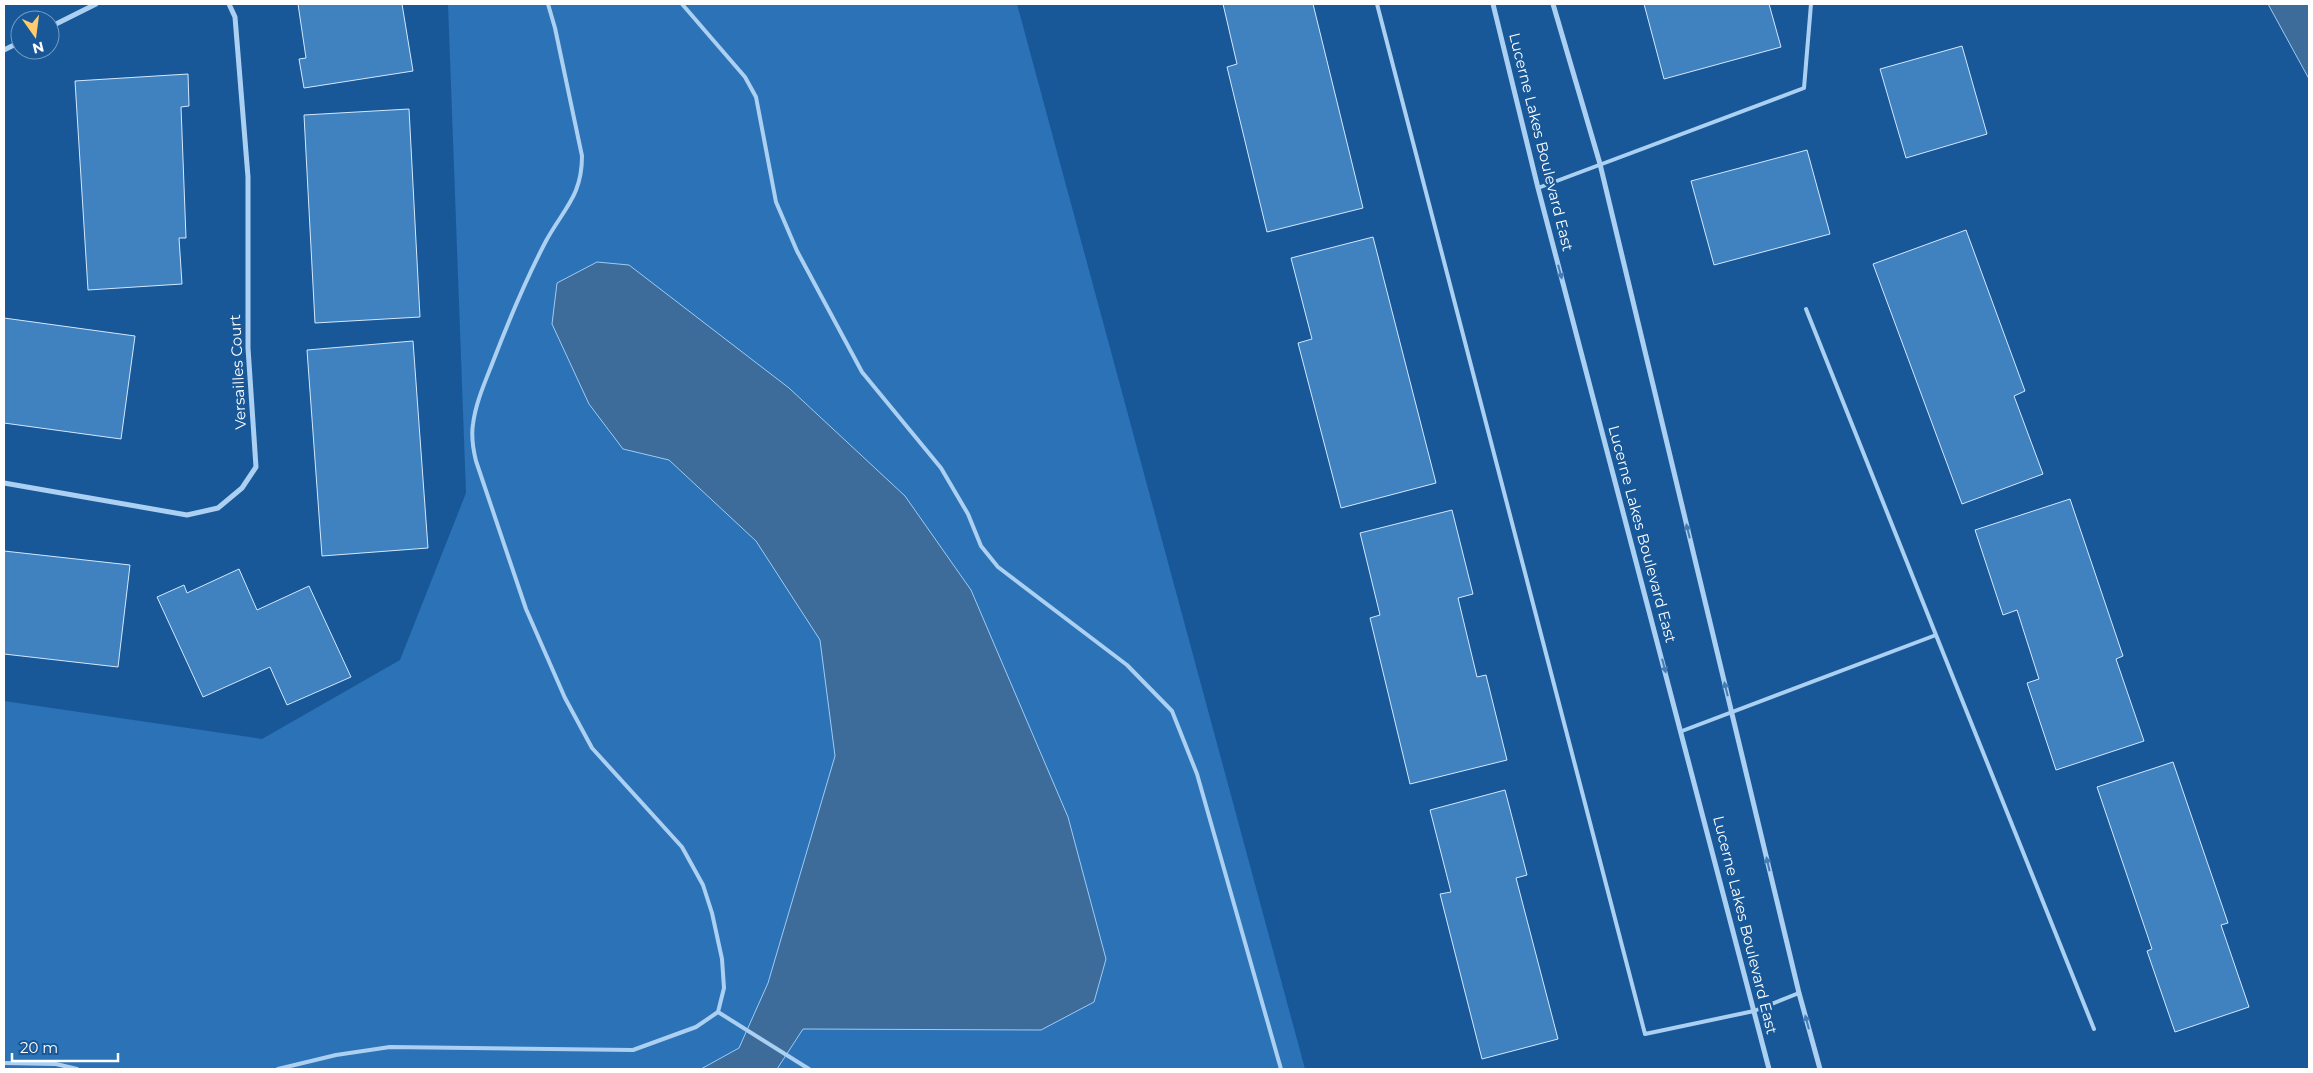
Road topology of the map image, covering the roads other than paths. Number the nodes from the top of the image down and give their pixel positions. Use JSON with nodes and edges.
{"nodes":[{"id":1,"x":96,"y":4,"type":"edge"},
{"id":2,"x":229,"y":4,"type":"edge"},
{"id":3,"x":548,"y":4,"type":"edge"},
{"id":4,"x":682,"y":4,"type":"edge"},
{"id":5,"x":1377,"y":4,"type":"edge"},
{"id":6,"x":1493,"y":4,"type":"edge"},
{"id":7,"x":1553,"y":4,"type":"edge"},
{"id":8,"x":1810,"y":4,"type":"edge"},
{"id":9,"x":60,"y":22,"type":"edge"},
{"id":10,"x":1600,"y":164,"type":"junction"},
{"id":11,"x":1538,"y":188,"type":"junction"},
{"id":12,"x":1806,"y":309,"type":"dead end"},
{"id":13,"x":4,"y":483,"type":"edge"},
{"id":14,"x":1936,"y":636,"type":"junction"},
{"id":15,"x":1732,"y":712,"type":"junction"},
{"id":16,"x":1682,"y":731,"type":"junction"},
{"id":17,"x":1799,"y":993,"type":"junction"},
{"id":18,"x":1754,"y":1011,"type":"junction"},
{"id":19,"x":718,"y":1012,"type":"junction"},
{"id":20,"x":2094,"y":1029,"type":"dead end"},
{"id":21,"x":4,"y":1063,"type":"edge"},
{"id":22,"x":77,"y":1069,"type":"edge"},
{"id":23,"x":278,"y":1069,"type":"edge"},
{"id":24,"x":809,"y":1069,"type":"edge"},
{"id":25,"x":1281,"y":1069,"type":"edge"},
{"id":26,"x":1769,"y":1069,"type":"edge"},
{"id":27,"x":1820,"y":1069,"type":"edge"}],
"edges":[{"from":1,"to":9,"type":"street"},
{"from":2,"to":13,"type":"street","name":"Versailles Court"},
{"from":3,"to":19,"type":"lane"},
{"from":4,"to":25,"type":"lane"},
{"from":5,"to":18,"type":"lane"},
{"from":6,"to":11,"type":"street","name":"Lucerne Lakes Boulevard East"},
{"from":7,"to":10,"type":"street"},
{"from":8,"to":10,"type":"lane"},
{"from":10,"to":11,"type":"lane"},
{"from":15,"to":10,"type":"street","one_way":true},
{"from":11,"to":16,"type":"street","name":"Lucerne Lakes Boulevard East","one_way":true},
{"from":12,"to":14,"type":"lane"},
{"from":14,"to":15,"type":"lane"},
{"from":14,"to":20,"type":"lane"},
{"from":15,"to":16,"type":"lane"},
{"from":17,"to":15,"type":"street","one_way":true},
{"from":16,"to":18,"type":"street","name":"Lucerne Lakes Boulevard East"},
{"from":17,"to":18,"type":"lane"},
{"from":27,"to":17,"type":"street","one_way":true},
{"from":18,"to":26,"type":"street","name":"Lucerne Lakes Boulevard East"},
{"from":19,"to":23,"type":"lane"},
{"from":19,"to":24,"type":"lane"},
{"from":21,"to":22,"type":"lane"}]}
